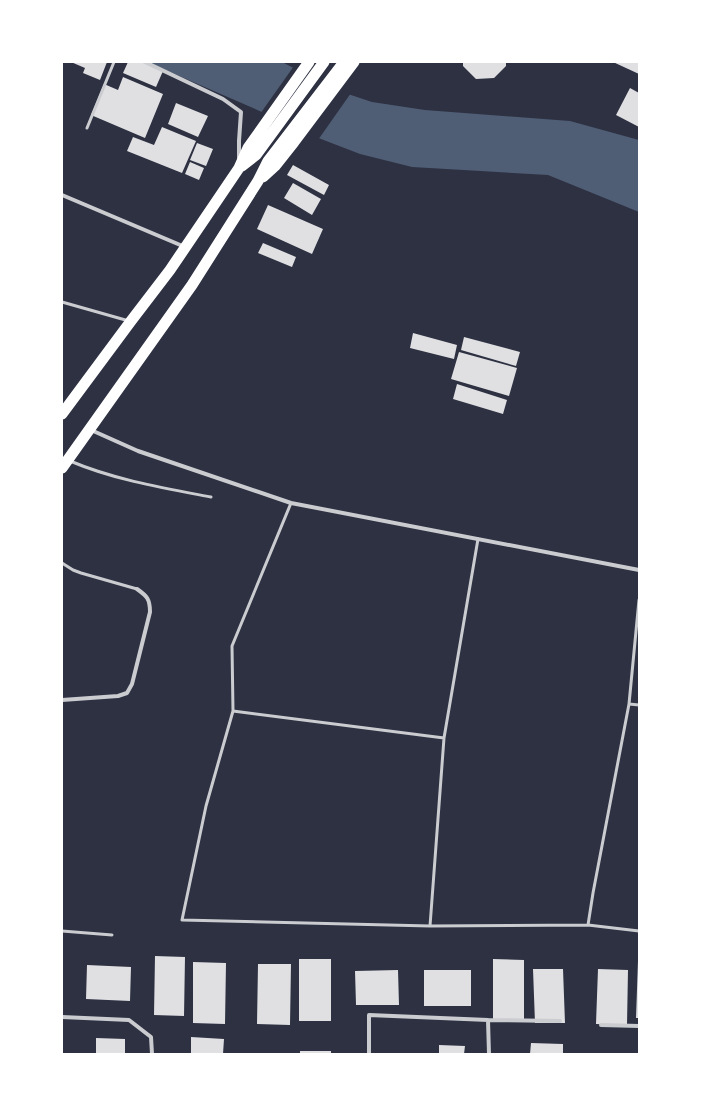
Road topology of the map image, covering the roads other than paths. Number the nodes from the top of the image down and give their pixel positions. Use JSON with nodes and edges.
{"nodes":[{"id":1,"x":114,"y":62,"type":"edge"},
{"id":2,"x":145,"y":62,"type":"edge"},
{"id":3,"x":309,"y":62,"type":"edge"},
{"id":4,"x":324,"y":62,"type":"edge"},
{"id":5,"x":344,"y":62,"type":"edge"},
{"id":6,"x":354,"y":62,"type":"edge"},
{"id":7,"x":87,"y":128,"type":"dead end"},
{"id":8,"x":290,"y":139,"type":"junction"},
{"id":9,"x":239,"y":168,"type":"junction"},
{"id":10,"x":62,"y":195,"type":"edge"},
{"id":11,"x":186,"y":247,"type":"junction"},
{"id":12,"x":62,"y":302,"type":"edge"},
{"id":13,"x":131,"y":321,"type":"junction"},
{"id":14,"x":62,"y":414,"type":"edge"},
{"id":15,"x":89,"y":429,"type":"junction"},
{"id":16,"x":65,"y":464,"type":"edge"},
{"id":17,"x":211,"y":497,"type":"dead end"},
{"id":18,"x":291,"y":503,"type":"junction"},
{"id":19,"x":478,"y":539,"type":"junction"},
{"id":20,"x":62,"y":563,"type":"edge"},
{"id":21,"x":639,"y":570,"type":"edge"},
{"id":22,"x":137,"y":588,"type":"joint"},
{"id":23,"x":639,"y":600,"type":"edge"},
{"id":24,"x":62,"y":700,"type":"edge"},
{"id":25,"x":629,"y":704,"type":"junction"},
{"id":26,"x":639,"y":705,"type":"edge"},
{"id":27,"x":233,"y":711,"type":"junction"},
{"id":28,"x":444,"y":738,"type":"junction"},
{"id":29,"x":588,"y":925,"type":"junction"},
{"id":30,"x":430,"y":926,"type":"junction"},
{"id":31,"x":62,"y":931,"type":"edge"},
{"id":32,"x":639,"y":931,"type":"edge"},
{"id":33,"x":112,"y":935,"type":"dead end"},
{"id":34,"x":62,"y":1017,"type":"edge"},
{"id":35,"x":488,"y":1020,"type":"junction"},
{"id":36,"x":560,"y":1021,"type":"dead end"},
{"id":37,"x":601,"y":1025,"type":"dead end"},
{"id":38,"x":639,"y":1026,"type":"edge"},
{"id":39,"x":152,"y":1054,"type":"edge"},
{"id":40,"x":369,"y":1054,"type":"edge"},
{"id":41,"x":489,"y":1054,"type":"edge"}],
"edges":[{"from":1,"to":7,"type":"lane"},
{"from":2,"to":9,"type":"street"},
{"from":3,"to":9,"type":"highway"},
{"from":4,"to":9,"type":"highway"},
{"from":5,"to":8,"type":"highway"},
{"from":6,"to":8,"type":"highway"},
{"from":8,"to":15,"type":"highway"},
{"from":9,"to":11,"type":"highway"},
{"from":10,"to":11,"type":"street"},
{"from":11,"to":13,"type":"highway"},
{"from":12,"to":13,"type":"lane"},
{"from":13,"to":14,"type":"highway"},
{"from":15,"to":16,"type":"highway"},
{"from":15,"to":18,"type":"street"},
{"from":16,"to":17,"type":"lane"},
{"from":18,"to":19,"type":"street"},
{"from":18,"to":27,"type":"lane"},
{"from":19,"to":21,"type":"street"},
{"from":19,"to":28,"type":"lane"},
{"from":20,"to":22,"type":"lane"},
{"from":22,"to":24,"type":"street"},
{"from":23,"to":25,"type":"lane"},
{"from":25,"to":26,"type":"lane"},
{"from":25,"to":29,"type":"lane"},
{"from":27,"to":28,"type":"lane"},
{"from":27,"to":30,"type":"lane"},
{"from":28,"to":30,"type":"lane"},
{"from":29,"to":30,"type":"lane"},
{"from":29,"to":32,"type":"lane"},
{"from":31,"to":33,"type":"lane"},
{"from":34,"to":39,"type":"street"},
{"from":35,"to":36,"type":"street"},
{"from":35,"to":40,"type":"street"},
{"from":35,"to":41,"type":"street"},
{"from":37,"to":38,"type":"street"}]}
